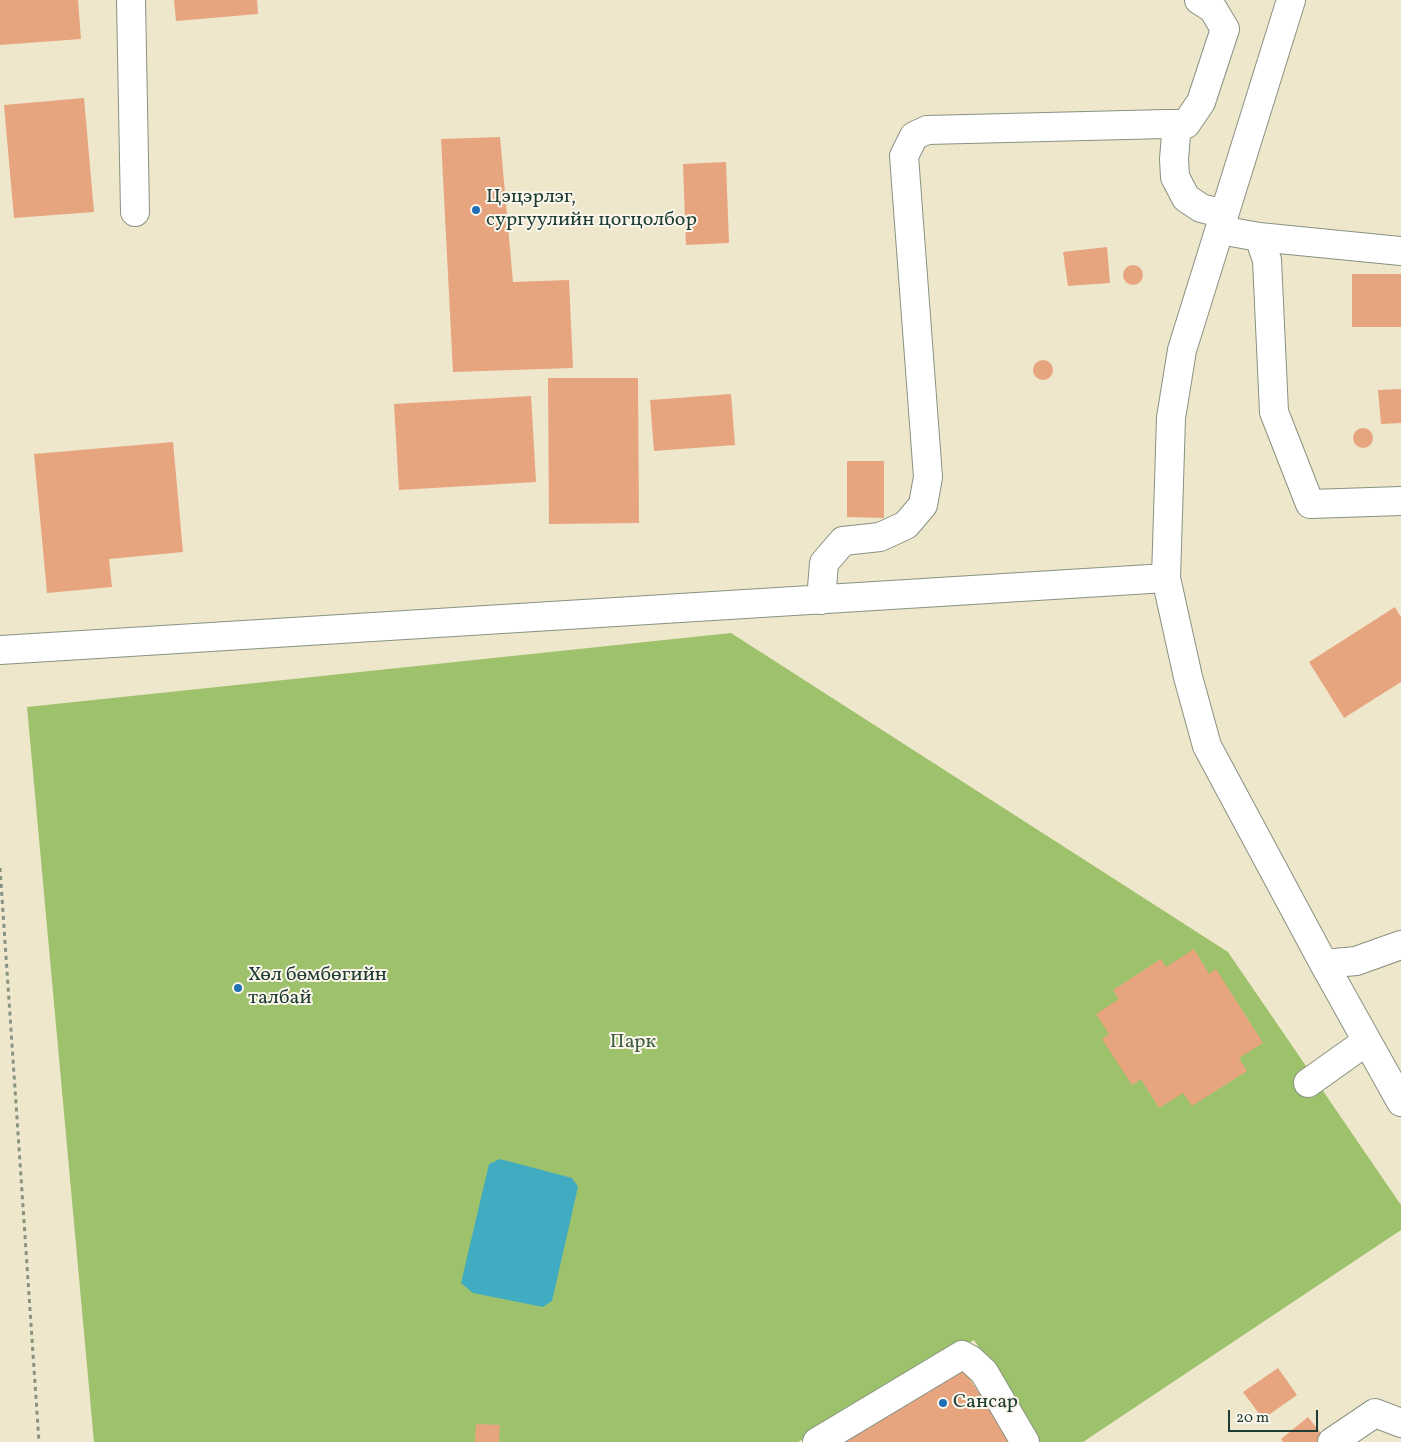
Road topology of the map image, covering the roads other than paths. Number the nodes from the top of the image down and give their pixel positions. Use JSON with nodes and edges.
{"nodes":[{"id":1,"x":131,"y":0,"type":"edge"},
{"id":2,"x":1199,"y":0,"type":"edge"},
{"id":3,"x":1291,"y":0,"type":"edge"},
{"id":4,"x":1176,"y":124,"type":"junction"},
{"id":5,"x":135,"y":212,"type":"dead end"},
{"id":6,"x":1222,"y":222,"type":"junction"},
{"id":7,"x":1259,"y":237,"type":"junction"},
{"id":8,"x":1401,"y":251,"type":"edge"},
{"id":9,"x":1401,"y":501,"type":"edge"},
{"id":10,"x":1166,"y":578,"type":"junction"},
{"id":11,"x":821,"y":600,"type":"junction"},
{"id":12,"x":0,"y":650,"type":"edge"},
{"id":13,"x":1401,"y":945,"type":"edge"},
{"id":14,"x":1324,"y":964,"type":"junction"},
{"id":15,"x":1367,"y":1041,"type":"junction"},
{"id":16,"x":1308,"y":1083,"type":"dead end"},
{"id":17,"x":1401,"y":1102,"type":"edge"},
{"id":18,"x":1401,"y":1423,"type":"edge"},
{"id":19,"x":818,"y":1442,"type":"edge"},
{"id":20,"x":1025,"y":1442,"type":"edge"},
{"id":21,"x":1332,"y":1442,"type":"edge"}],
"edges":[{"from":1,"to":5,"type":"street"},
{"from":2,"to":4,"type":"street"},
{"from":3,"to":6,"type":"street"},
{"from":4,"to":6,"type":"street"},
{"from":4,"to":11,"type":"street"},
{"from":6,"to":7,"type":"street"},
{"from":6,"to":10,"type":"street"},
{"from":7,"to":8,"type":"street"},
{"from":7,"to":9,"type":"street"},
{"from":10,"to":11,"type":"street"},
{"from":10,"to":14,"type":"street"},
{"from":11,"to":12,"type":"street"},
{"from":13,"to":14,"type":"street"},
{"from":14,"to":15,"type":"street"},
{"from":15,"to":16,"type":"street"},
{"from":15,"to":17,"type":"street"},
{"from":18,"to":21,"type":"street"},
{"from":19,"to":20,"type":"street"}]}
